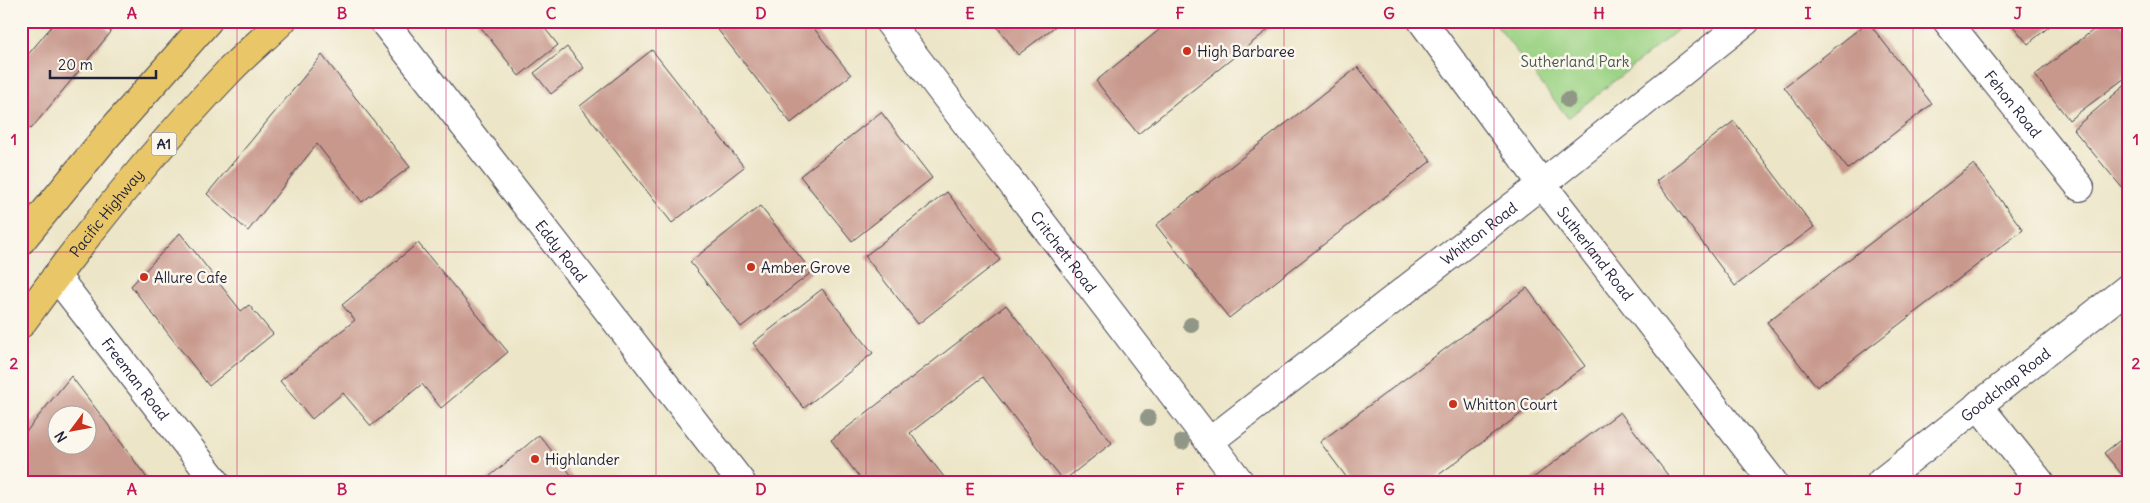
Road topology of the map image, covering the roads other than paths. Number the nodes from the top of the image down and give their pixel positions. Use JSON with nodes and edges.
{"nodes":[{"id":1,"x":208,"y":21,"type":"edge"},
{"id":2,"x":282,"y":21,"type":"edge"},
{"id":3,"x":382,"y":21,"type":"edge"},
{"id":4,"x":888,"y":21,"type":"edge"},
{"id":5,"x":1422,"y":21,"type":"edge"},
{"id":6,"x":1746,"y":21,"type":"edge"},
{"id":7,"x":1947,"y":21,"type":"edge"},
{"id":8,"x":1542,"y":184,"type":"junction"},
{"id":9,"x":2080,"y":187,"type":"dead end"},
{"id":10,"x":22,"y":239,"type":"edge"},
{"id":11,"x":56,"y":276,"type":"junction"},
{"id":12,"x":2129,"y":287,"type":"edge"},
{"id":13,"x":21,"y":324,"type":"edge"},
{"id":14,"x":1978,"y":405,"type":"junction"},
{"id":15,"x":1209,"y":442,"type":"junction"},
{"id":16,"x":216,"y":482,"type":"edge"},
{"id":17,"x":741,"y":482,"type":"edge"},
{"id":18,"x":1240,"y":482,"type":"edge"},
{"id":19,"x":1773,"y":482,"type":"edge"},
{"id":20,"x":1881,"y":482,"type":"edge"},
{"id":21,"x":2040,"y":482,"type":"edge"}],
"edges":[{"from":1,"to":10,"type":"highway"},
{"from":2,"to":11,"type":"highway","name":"Pacific Highway","number":"A1"},
{"from":3,"to":17,"type":"street","name":"Eddy Road"},
{"from":4,"to":15,"type":"street","name":"Critchett Road"},
{"from":5,"to":8,"type":"street","name":"Sutherland Road"},
{"from":6,"to":8,"type":"street","name":"Whitton Road"},
{"from":7,"to":9,"type":"street","name":"Fehon Road"},
{"from":8,"to":15,"type":"street","name":"Whitton Road"},
{"from":8,"to":19,"type":"street","name":"Sutherland Road"},
{"from":11,"to":13,"type":"highway","name":"Pacific Highway","number":"A1"},
{"from":11,"to":16,"type":"street","name":"Freeman Road"},
{"from":12,"to":14,"type":"street","name":"Goodchap Road"},
{"from":14,"to":20,"type":"street","name":"Goodchap Road"},
{"from":14,"to":21,"type":"street"},
{"from":15,"to":18,"type":"street","name":"Critchett Road"}]}
